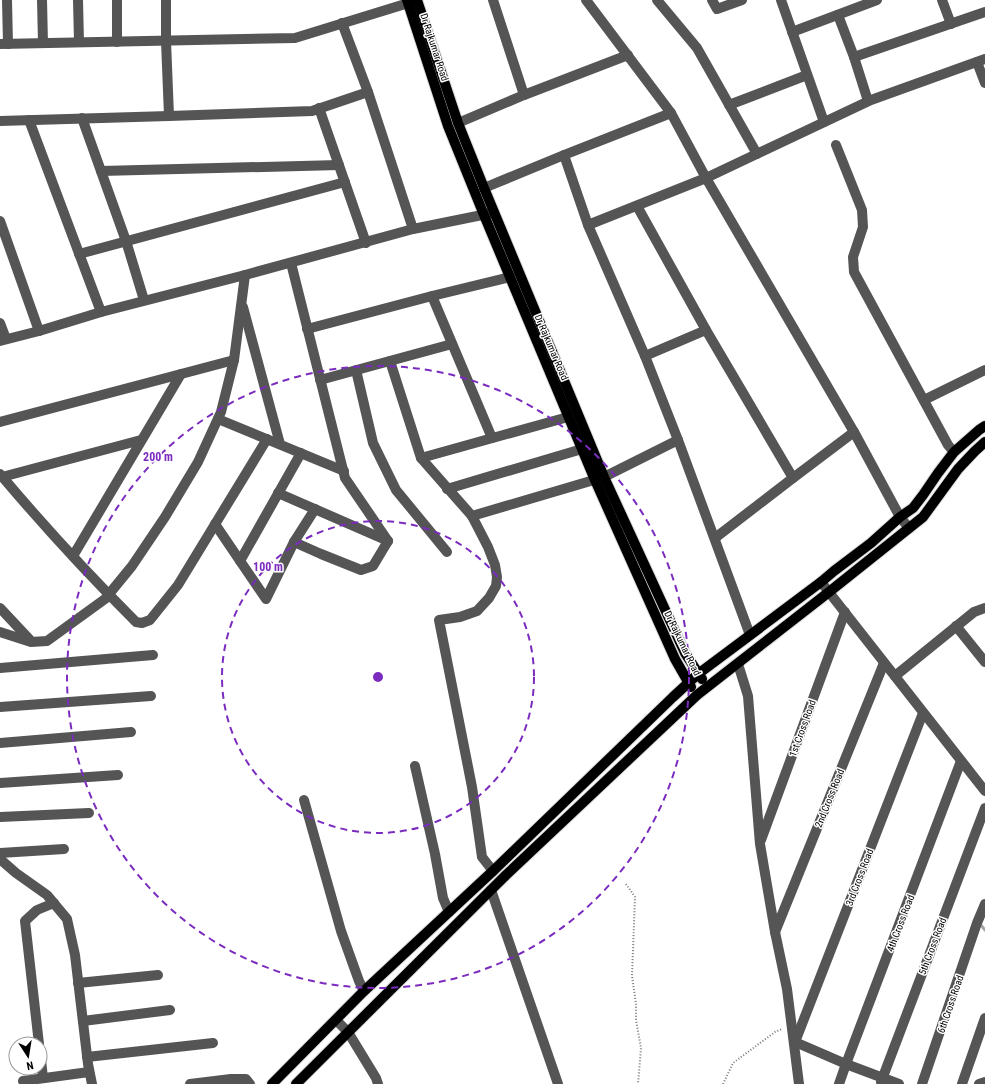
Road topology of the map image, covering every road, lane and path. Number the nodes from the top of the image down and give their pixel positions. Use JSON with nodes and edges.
{"nodes":[{"id":1,"x":7,"y":0,"type":"edge"},
{"id":2,"x":42,"y":0,"type":"edge"},
{"id":3,"x":78,"y":0,"type":"edge"},
{"id":4,"x":117,"y":0,"type":"edge"},
{"id":5,"x":166,"y":0,"type":"edge"},
{"id":6,"x":493,"y":0,"type":"edge"},
{"id":7,"x":586,"y":0,"type":"edge"},
{"id":8,"x":657,"y":0,"type":"edge"},
{"id":9,"x":712,"y":0,"type":"edge"},
{"id":10,"x":742,"y":0,"type":"edge"},
{"id":11,"x":781,"y":0,"type":"edge"},
{"id":12,"x":877,"y":0,"type":"edge"},
{"id":13,"x":942,"y":0,"type":"edge"},
{"id":14,"x":412,"y":1,"type":"edge"},
{"id":15,"x":985,"y":12,"type":"edge"},
{"id":16,"x":838,"y":15,"type":"junction"},
{"id":17,"x":342,"y":23,"type":"junction"},
{"id":18,"x":951,"y":24,"type":"junction"},
{"id":19,"x":792,"y":32,"type":"junction"},
{"id":20,"x":166,"y":41,"type":"junction"},
{"id":21,"x":79,"y":42,"type":"junction"},
{"id":22,"x":118,"y":42,"type":"junction"},
{"id":23,"x":43,"y":43,"type":"junction"},
{"id":24,"x":4,"y":44,"type":"edge"},
{"id":25,"x":628,"y":55,"type":"junction"},
{"id":26,"x":854,"y":57,"type":"junction"},
{"id":27,"x":981,"y":61,"type":"edge"},
{"id":28,"x":807,"y":75,"type":"junction"},
{"id":29,"x":985,"y":83,"type":"edge"},
{"id":30,"x":368,"y":92,"type":"junction"},
{"id":31,"x":524,"y":95,"type":"junction"},
{"id":32,"x":868,"y":101,"type":"junction"},
{"id":33,"x":730,"y":105,"type":"junction"},
{"id":34,"x":319,"y":108,"type":"junction"},
{"id":35,"x":671,"y":113,"type":"junction"},
{"id":36,"x":169,"y":116,"type":"junction"},
{"id":37,"x":82,"y":118,"type":"junction"},
{"id":38,"x":0,"y":120,"type":"edge"},
{"id":39,"x":29,"y":120,"type":"junction"},
{"id":40,"x":824,"y":122,"type":"junction"},
{"id":41,"x":458,"y":123,"type":"junction"},
{"id":42,"x":836,"y":145,"type":"dead end"},
{"id":43,"x":757,"y":154,"type":"junction"},
{"id":44,"x":564,"y":155,"type":"junction"},
{"id":45,"x":339,"y":166,"type":"junction"},
{"id":46,"x":101,"y":171,"type":"junction"},
{"id":47,"x":706,"y":178,"type":"junction"},
{"id":48,"x":345,"y":182,"type":"junction"},
{"id":49,"x":484,"y":188,"type":"junction"},
{"id":50,"x":636,"y":206,"type":"junction"},
{"id":51,"x":489,"y":214,"type":"junction"},
{"id":52,"x":0,"y":222,"type":"edge"},
{"id":53,"x":588,"y":225,"type":"junction"},
{"id":54,"x":413,"y":229,"type":"junction"},
{"id":55,"x":126,"y":241,"type":"junction"},
{"id":56,"x":366,"y":243,"type":"junction"},
{"id":57,"x":79,"y":254,"type":"junction"},
{"id":58,"x":291,"y":263,"type":"junction"},
{"id":59,"x":245,"y":275,"type":"junction"},
{"id":60,"x":510,"y":277,"type":"junction"},
{"id":61,"x":432,"y":296,"type":"junction"},
{"id":62,"x":144,"y":300,"type":"junction"},
{"id":63,"x":242,"y":301,"type":"junction"},
{"id":64,"x":101,"y":312,"type":"junction"},
{"id":65,"x":0,"y":323,"type":"edge"},
{"id":66,"x":307,"y":329,"type":"junction"},
{"id":67,"x":706,"y":330,"type":"junction"},
{"id":68,"x":39,"y":331,"type":"junction"},
{"id":69,"x":3,"y":340,"type":"edge"},
{"id":70,"x":452,"y":344,"type":"junction"},
{"id":71,"x":645,"y":356,"type":"junction"},
{"id":72,"x":234,"y":360,"type":"junction"},
{"id":73,"x":390,"y":361,"type":"junction"},
{"id":74,"x":356,"y":370,"type":"junction"},
{"id":75,"x":985,"y":370,"type":"edge"},
{"id":76,"x":181,"y":374,"type":"junction"},
{"id":77,"x":320,"y":380,"type":"junction"},
{"id":78,"x":924,"y":400,"type":"junction"},
{"id":79,"x":568,"y":417,"type":"junction"},
{"id":80,"x":218,"y":418,"type":"junction"},
{"id":81,"x":0,"y":422,"type":"edge"},
{"id":82,"x":985,"y":426,"type":"edge"},
{"id":83,"x":854,"y":432,"type":"junction"},
{"id":84,"x":492,"y":438,"type":"junction"},
{"id":85,"x":267,"y":439,"type":"junction"},
{"id":86,"x":141,"y":440,"type":"junction"},
{"id":87,"x":678,"y":440,"type":"junction"},
{"id":88,"x":985,"y":442,"type":"edge"},
{"id":89,"x":280,"y":444,"type":"junction"},
{"id":90,"x":582,"y":450,"type":"junction"},
{"id":91,"x":954,"y":452,"type":"junction"},
{"id":92,"x":301,"y":453,"type":"junction"},
{"id":93,"x":421,"y":458,"type":"junction"},
{"id":94,"x":344,"y":471,"type":"junction"},
{"id":95,"x":1,"y":476,"type":"edge"},
{"id":96,"x":599,"y":478,"type":"junction"},
{"id":97,"x":793,"y":478,"type":"junction"},
{"id":98,"x":447,"y":489,"type":"junction"},
{"id":99,"x":278,"y":493,"type":"junction"},
{"id":100,"x":315,"y":508,"type":"junction"},
{"id":101,"x":472,"y":516,"type":"junction"},
{"id":102,"x":900,"y":517,"type":"junction"},
{"id":103,"x":215,"y":524,"type":"junction"},
{"id":104,"x":908,"y":528,"type":"junction"},
{"id":105,"x":715,"y":538,"type":"junction"},
{"id":106,"x":388,"y":541,"type":"junction"},
{"id":107,"x":294,"y":542,"type":"junction"},
{"id":108,"x":447,"y":552,"type":"dead end"},
{"id":109,"x":73,"y":556,"type":"junction"},
{"id":110,"x":240,"y":561,"type":"junction"},
{"id":111,"x":821,"y":582,"type":"junction"},
{"id":112,"x":829,"y":592,"type":"junction"},
{"id":113,"x":109,"y":595,"type":"junction"},
{"id":114,"x":0,"y":608,"type":"edge"},
{"id":115,"x":985,"y":608,"type":"edge"},
{"id":116,"x":845,"y":612,"type":"junction"},
{"id":117,"x":956,"y":626,"type":"junction"},
{"id":118,"x":0,"y":632,"type":"edge"},
{"id":119,"x":750,"y":635,"type":"junction"},
{"id":120,"x":31,"y":642,"type":"junction"},
{"id":121,"x":153,"y":655,"type":"dead end"},
{"id":122,"x":985,"y":662,"type":"edge"},
{"id":123,"x":884,"y":663,"type":"junction"},
{"id":124,"x":738,"y":664,"type":"junction"},
{"id":125,"x":0,"y":668,"type":"edge"},
{"id":126,"x":698,"y":674,"type":"junction"},
{"id":127,"x":895,"y":676,"type":"junction"},
{"id":128,"x":689,"y":682,"type":"junction"},
{"id":129,"x":707,"y":687,"type":"junction"},
{"id":130,"x":697,"y":695,"type":"junction"},
{"id":131,"x":151,"y":696,"type":"dead end"},
{"id":132,"x":0,"y":707,"type":"edge"},
{"id":133,"x":923,"y":713,"type":"junction"},
{"id":134,"x":131,"y":732,"type":"dead end"},
{"id":135,"x":0,"y":743,"type":"edge"},
{"id":136,"x":961,"y":761,"type":"junction"},
{"id":137,"x":415,"y":766,"type":"dead end"},
{"id":138,"x":118,"y":774,"type":"dead end"},
{"id":139,"x":0,"y":783,"type":"edge"},
{"id":140,"x":985,"y":792,"type":"edge"},
{"id":141,"x":304,"y":800,"type":"dead end"},
{"id":142,"x":985,"y":808,"type":"edge"},
{"id":143,"x":89,"y":813,"type":"dead end"},
{"id":144,"x":0,"y":817,"type":"edge"},
{"id":145,"x":760,"y":844,"type":"junction"},
{"id":146,"x":64,"y":850,"type":"dead end"},
{"id":147,"x":0,"y":853,"type":"edge"},
{"id":148,"x":0,"y":859,"type":"edge"},
{"id":149,"x":493,"y":871,"type":"junction"},
{"id":150,"x":626,"y":884,"type":"dead end"},
{"id":151,"x":491,"y":890,"type":"junction"},
{"id":152,"x":54,"y":903,"type":"junction"},
{"id":153,"x":985,"y":904,"type":"edge"},
{"id":154,"x":449,"y":912,"type":"junction"},
{"id":155,"x":774,"y":932,"type":"junction"},
{"id":156,"x":158,"y":975,"type":"dead end"},
{"id":157,"x":78,"y":982,"type":"junction"},
{"id":158,"x":364,"y":991,"type":"junction"},
{"id":159,"x":170,"y":1010,"type":"dead end"},
{"id":160,"x":985,"y":1018,"type":"edge"},
{"id":161,"x":336,"y":1020,"type":"junction"},
{"id":162,"x":82,"y":1021,"type":"junction"},
{"id":163,"x":792,"y":1025,"type":"junction"},
{"id":164,"x":348,"y":1032,"type":"junction"},
{"id":165,"x":38,"y":1036,"type":"edge"},
{"id":166,"x":213,"y":1042,"type":"dead end"},
{"id":167,"x":794,"y":1042,"type":"junction"},
{"id":168,"x":87,"y":1057,"type":"junction"},
{"id":169,"x":846,"y":1064,"type":"junction"},
{"id":170,"x":89,"y":1072,"type":"junction"},
{"id":171,"x":43,"y":1078,"type":"joint"},
{"id":172,"x":24,"y":1081,"type":"dead end"},
{"id":173,"x":881,"y":1081,"type":"edge"},
{"id":174,"x":985,"y":1082,"type":"edge"},
{"id":175,"x":92,"y":1084,"type":"edge"},
{"id":176,"x":190,"y":1084,"type":"edge"},
{"id":177,"x":250,"y":1084,"type":"edge"},
{"id":178,"x":272,"y":1084,"type":"edge"},
{"id":179,"x":296,"y":1084,"type":"edge"},
{"id":180,"x":378,"y":1084,"type":"edge"},
{"id":181,"x":558,"y":1084,"type":"edge"},
{"id":182,"x":638,"y":1084,"type":"edge"},
{"id":183,"x":723,"y":1084,"type":"edge"},
{"id":184,"x":799,"y":1084,"type":"edge"},
{"id":185,"x":839,"y":1084,"type":"edge"},
{"id":186,"x":899,"y":1084,"type":"edge"},
{"id":187,"x":922,"y":1084,"type":"edge"},
{"id":188,"x":962,"y":1084,"type":"edge"},
{"id":189,"x":979,"y":1084,"type":"edge"}],
"edges":[{"from":1,"to":24,"type":"street"},
{"from":2,"to":23,"type":"street"},
{"from":3,"to":21,"type":"street"},
{"from":4,"to":22,"type":"street"},
{"from":5,"to":20,"type":"street"},
{"from":6,"to":31,"type":"street"},
{"from":7,"to":25,"type":"street"},
{"from":8,"to":33,"type":"street"},
{"from":9,"to":10,"type":"street"},
{"from":11,"to":19,"type":"street"},
{"from":12,"to":16,"type":"street"},
{"from":13,"to":18,"type":"street"},
{"from":14,"to":17,"type":"street"},
{"from":14,"to":41,"type":"main road","name":"Dr Rajkumar Road"},
{"from":14,"to":51,"type":"main road","name":"Dr Rajkumar Road"},
{"from":15,"to":18,"type":"street"},
{"from":16,"to":19,"type":"street"},
{"from":16,"to":26,"type":"street"},
{"from":17,"to":20,"type":"street"},
{"from":17,"to":30,"type":"street"},
{"from":18,"to":26,"type":"street"},
{"from":19,"to":28,"type":"street"},
{"from":20,"to":22,"type":"street"},
{"from":20,"to":36,"type":"street"},
{"from":21,"to":22,"type":"street"},
{"from":21,"to":23,"type":"street"},
{"from":23,"to":24,"type":"street"},
{"from":25,"to":31,"type":"street"},
{"from":25,"to":35,"type":"street"},
{"from":26,"to":32,"type":"street"},
{"from":27,"to":29,"type":"street"},
{"from":27,"to":32,"type":"street"},
{"from":28,"to":33,"type":"street"},
{"from":28,"to":40,"type":"street"},
{"from":30,"to":34,"type":"street"},
{"from":30,"to":54,"type":"street"},
{"from":31,"to":41,"type":"street"},
{"from":32,"to":40,"type":"street"},
{"from":33,"to":43,"type":"street"},
{"from":34,"to":36,"type":"street"},
{"from":34,"to":45,"type":"street"},
{"from":35,"to":44,"type":"street"},
{"from":35,"to":47,"type":"street"},
{"from":36,"to":37,"type":"street"},
{"from":37,"to":39,"type":"street"},
{"from":37,"to":46,"type":"street"},
{"from":38,"to":39,"type":"street"},
{"from":39,"to":57,"type":"street"},
{"from":40,"to":43,"type":"street"},
{"from":41,"to":49,"type":"main road","name":"Dr Rajkumar Road"},
{"from":42,"to":78,"type":"street"},
{"from":43,"to":47,"type":"street"},
{"from":44,"to":49,"type":"street"},
{"from":44,"to":53,"type":"street"},
{"from":45,"to":46,"type":"street"},
{"from":45,"to":48,"type":"street"},
{"from":46,"to":55,"type":"street"},
{"from":47,"to":50,"type":"street"},
{"from":47,"to":83,"type":"street"},
{"from":48,"to":55,"type":"street"},
{"from":48,"to":56,"type":"street"},
{"from":49,"to":51,"type":"main road","name":"Dr Rajkumar Road"},
{"from":50,"to":53,"type":"street"},
{"from":50,"to":67,"type":"street"},
{"from":51,"to":54,"type":"street"},
{"from":51,"to":60,"type":"main road","name":"Dr Rajkumar Road"},
{"from":51,"to":96,"type":"main road","name":"Dr Rajkumar Road"},
{"from":52,"to":68,"type":"street"},
{"from":53,"to":71,"type":"street"},
{"from":54,"to":56,"type":"street"},
{"from":55,"to":57,"type":"street"},
{"from":55,"to":62,"type":"street"},
{"from":56,"to":58,"type":"street"},
{"from":57,"to":64,"type":"street"},
{"from":58,"to":59,"type":"street"},
{"from":58,"to":66,"type":"street"},
{"from":59,"to":62,"type":"street"},
{"from":59,"to":63,"type":"street"},
{"from":60,"to":61,"type":"street"},
{"from":60,"to":79,"type":"main road","name":"Dr Rajkumar Road"},
{"from":61,"to":66,"type":"street"},
{"from":61,"to":70,"type":"street"},
{"from":62,"to":64,"type":"street"},
{"from":63,"to":72,"type":"street"},
{"from":63,"to":89,"type":"street"},
{"from":64,"to":68,"type":"street"},
{"from":65,"to":69,"type":"street"},
{"from":66,"to":77,"type":"street"},
{"from":67,"to":71,"type":"street"},
{"from":67,"to":97,"type":"street"},
{"from":68,"to":69,"type":"street"},
{"from":70,"to":73,"type":"street"},
{"from":70,"to":84,"type":"street"},
{"from":71,"to":87,"type":"street"},
{"from":72,"to":76,"type":"street"},
{"from":72,"to":80,"type":"street"},
{"from":73,"to":74,"type":"street"},
{"from":73,"to":93,"type":"street"},
{"from":74,"to":77,"type":"street"},
{"from":74,"to":108,"type":"street"},
{"from":75,"to":78,"type":"street"},
{"from":76,"to":81,"type":"street"},
{"from":76,"to":86,"type":"street"},
{"from":77,"to":94,"type":"street"},
{"from":78,"to":91,"type":"street"},
{"from":79,"to":84,"type":"street"},
{"from":79,"to":90,"type":"main road","name":"Dr Rajkumar Road"},
{"from":80,"to":85,"type":"street"},
{"from":80,"to":113,"type":"street"},
{"from":82,"to":91,"type":"main road"},
{"from":83,"to":97,"type":"street"},
{"from":83,"to":102,"type":"street"},
{"from":84,"to":93,"type":"street"},
{"from":85,"to":89,"type":"street"},
{"from":85,"to":103,"type":"street"},
{"from":86,"to":95,"type":"street"},
{"from":86,"to":109,"type":"street"},
{"from":87,"to":96,"type":"street"},
{"from":87,"to":105,"type":"street"},
{"from":88,"to":104,"type":"main road"},
{"from":89,"to":92,"type":"street"},
{"from":90,"to":96,"type":"main road","name":"Dr Rajkumar Road"},
{"from":90,"to":98,"type":"street"},
{"from":91,"to":102,"type":"main road"},
{"from":92,"to":94,"type":"street"},
{"from":92,"to":99,"type":"street"},
{"from":93,"to":98,"type":"street"},
{"from":94,"to":106,"type":"street"},
{"from":95,"to":109,"type":"street"},
{"from":96,"to":101,"type":"street"},
{"from":96,"to":126,"type":"main road","name":"Dr Rajkumar Road"},
{"from":96,"to":128,"type":"main road","name":"Dr Rajkumar Road"},
{"from":97,"to":105,"type":"street"},
{"from":98,"to":101,"type":"street"},
{"from":99,"to":100,"type":"street"},
{"from":99,"to":110,"type":"street"},
{"from":100,"to":106,"type":"street"},
{"from":100,"to":107,"type":"street"},
{"from":101,"to":149,"type":"street"},
{"from":102,"to":104,"type":"street"},
{"from":102,"to":111,"type":"main road"},
{"from":103,"to":110,"type":"street"},
{"from":103,"to":113,"type":"street"},
{"from":104,"to":112,"type":"main road"},
{"from":105,"to":119,"type":"street"},
{"from":106,"to":107,"type":"street"},
{"from":107,"to":110,"type":"street"},
{"from":109,"to":113,"type":"street"},
{"from":111,"to":112,"type":"street"},
{"from":111,"to":119,"type":"main road"},
{"from":112,"to":116,"type":"street"},
{"from":112,"to":124,"type":"main road"},
{"from":113,"to":120,"type":"street"},
{"from":114,"to":120,"type":"street"},
{"from":115,"to":117,"type":"street"},
{"from":116,"to":123,"type":"street"},
{"from":116,"to":145,"type":"street","name":"1st Cross Road"},
{"from":117,"to":122,"type":"street"},
{"from":117,"to":127,"type":"street"},
{"from":118,"to":120,"type":"street"},
{"from":119,"to":126,"type":"main road"},
{"from":121,"to":125,"type":"street"},
{"from":123,"to":127,"type":"street"},
{"from":123,"to":155,"type":"street","name":"2nd Cross Road"},
{"from":124,"to":129,"type":"main road"},
{"from":124,"to":145,"type":"street"},
{"from":126,"to":128,"type":"main road"},
{"from":126,"to":129,"type":"main road","name":"Dr Rajkumar Road"},
{"from":127,"to":133,"type":"street"},
{"from":128,"to":130,"type":"main road","name":"Dr Rajkumar Road"},
{"from":128,"to":149,"type":"main road"},
{"from":129,"to":130,"type":"main road"},
{"from":130,"to":151,"type":"main road"},
{"from":131,"to":132,"type":"street"},
{"from":133,"to":136,"type":"street"},
{"from":133,"to":167,"type":"street","name":"3rd Cross Road"},
{"from":134,"to":135,"type":"street"},
{"from":136,"to":140,"type":"street"},
{"from":136,"to":169,"type":"street","name":"4th Cross Road"},
{"from":137,"to":154,"type":"street"},
{"from":138,"to":139,"type":"street"},
{"from":141,"to":158,"type":"street"},
{"from":142,"to":173,"type":"street","name":"5th Cross Road"},
{"from":143,"to":144,"type":"street"},
{"from":145,"to":155,"type":"street"},
{"from":146,"to":147,"type":"street"},
{"from":148,"to":152,"type":"street"},
{"from":149,"to":154,"type":"main road"},
{"from":150,"to":182,"type":"path"},
{"from":151,"to":164,"type":"main road"},
{"from":151,"to":181,"type":"street"},
{"from":152,"to":157,"type":"street"},
{"from":152,"to":165,"type":"street"},
{"from":153,"to":187,"type":"street","name":"6th Cross Road"},
{"from":154,"to":158,"type":"main road"},
{"from":155,"to":163,"type":"street"},
{"from":156,"to":157,"type":"street"},
{"from":157,"to":162,"type":"street"},
{"from":158,"to":161,"type":"main road"},
{"from":159,"to":162,"type":"street"},
{"from":160,"to":188,"type":"street"},
{"from":161,"to":164,"type":"street"},
{"from":161,"to":178,"type":"main road"},
{"from":162,"to":168,"type":"street"},
{"from":163,"to":167,"type":"street"},
{"from":163,"to":183,"type":"path"},
{"from":164,"to":179,"type":"main road"},
{"from":164,"to":180,"type":"street"},
{"from":166,"to":168,"type":"street"},
{"from":167,"to":169,"type":"street"},
{"from":167,"to":184,"type":"street"},
{"from":168,"to":170,"type":"street"},
{"from":169,"to":173,"type":"street"},
{"from":169,"to":185,"type":"street","name":"4th Cross Road"},
{"from":170,"to":171,"type":"street"},
{"from":170,"to":175,"type":"street"},
{"from":171,"to":172,"type":"street"},
{"from":173,"to":186,"type":"street"},
{"from":174,"to":189,"type":"street"},
{"from":176,"to":177,"type":"street"}]}
